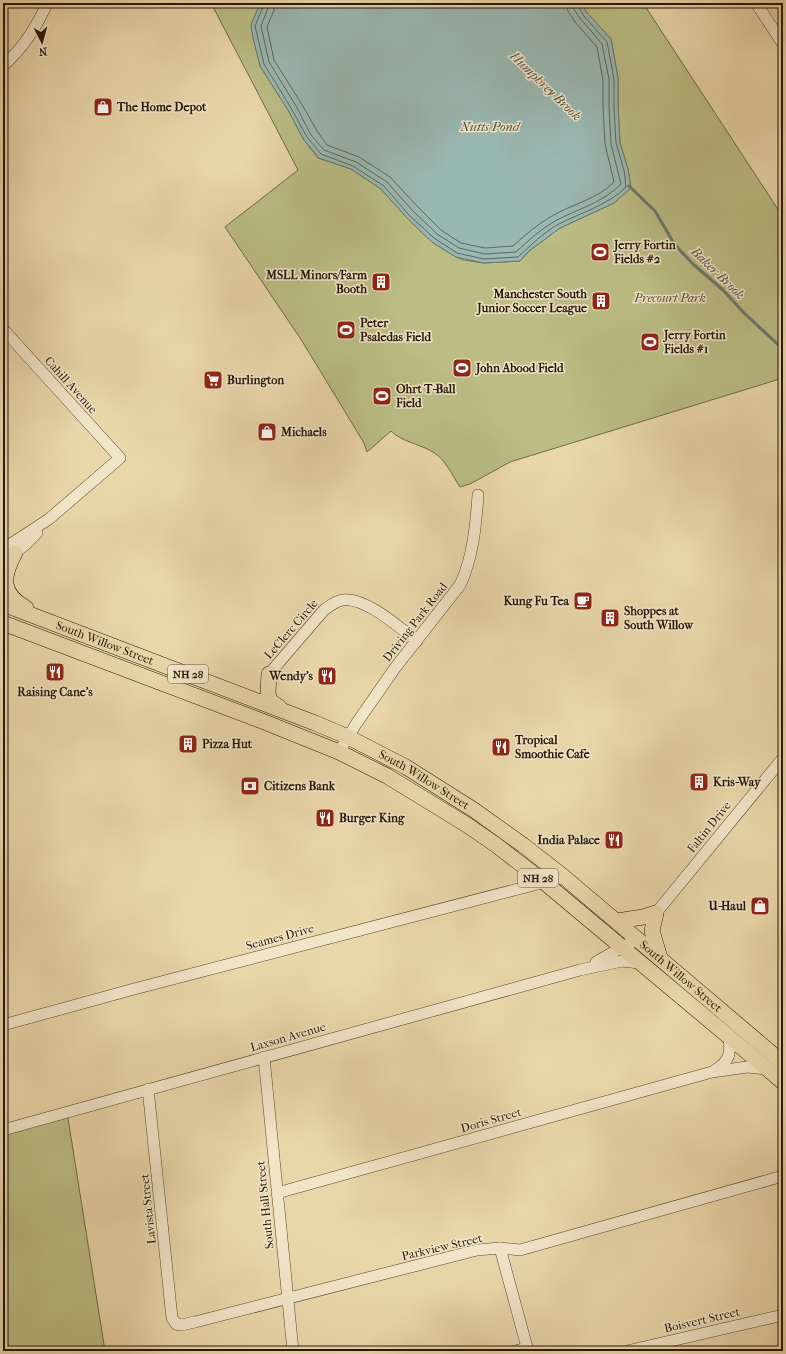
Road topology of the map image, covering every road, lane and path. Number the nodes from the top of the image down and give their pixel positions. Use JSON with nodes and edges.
{"nodes":[{"id":1,"x":47,"y":3,"type":"edge"},
{"id":2,"x":756,"y":3,"type":"edge"},
{"id":3,"x":783,"y":44,"type":"edge"},
{"id":4,"x":3,"y":66,"type":"edge"},
{"id":5,"x":3,"y":329,"type":"edge"},
{"id":6,"x":478,"y":495,"type":"dead end"},
{"id":7,"x":9,"y":551,"type":"edge"},
{"id":8,"x":3,"y":562,"type":"edge"},
{"id":9,"x":3,"y":604,"type":"edge"},
{"id":10,"x":3,"y":623,"type":"edge"},
{"id":11,"x":60,"y":626,"type":"junction"},
{"id":12,"x":417,"y":640,"type":"junction"},
{"id":13,"x":269,"y":674,"type":"junction"},
{"id":14,"x":250,"y":697,"type":"junction"},
{"id":15,"x":285,"y":711,"type":"junction"},
{"id":16,"x":348,"y":736,"type":"junction"},
{"id":17,"x":339,"y":752,"type":"junction"},
{"id":18,"x":783,"y":758,"type":"edge"},
{"id":19,"x":564,"y":877,"type":"junction"},
{"id":20,"x":544,"y":882,"type":"junction"},
{"id":21,"x":656,"y":913,"type":"junction"},
{"id":22,"x":617,"y":921,"type":"junction"},
{"id":23,"x":637,"y":939,"type":"junction"},
{"id":24,"x":622,"y":947,"type":"junction"},
{"id":25,"x":660,"y":958,"type":"junction"},
{"id":26,"x":641,"y":963,"type":"junction"},
{"id":27,"x":580,"y":970,"type":"junction"},
{"id":28,"x":3,"y":1025,"type":"edge"},
{"id":29,"x":729,"y":1036,"type":"junction"},
{"id":30,"x":264,"y":1057,"type":"junction"},
{"id":31,"x":783,"y":1062,"type":"edge"},
{"id":32,"x":769,"y":1070,"type":"junction"},
{"id":33,"x":712,"y":1072,"type":"junction"},
{"id":34,"x":783,"y":1082,"type":"edge"},
{"id":35,"x":148,"y":1089,"type":"junction"},
{"id":36,"x":3,"y":1130,"type":"edge"},
{"id":37,"x":783,"y":1176,"type":"edge"},
{"id":38,"x":277,"y":1193,"type":"junction"},
{"id":39,"x":500,"y":1248,"type":"junction"},
{"id":40,"x":288,"y":1298,"type":"junction"},
{"id":41,"x":783,"y":1314,"type":"edge"},
{"id":42,"x":176,"y":1324,"type":"joint"},
{"id":43,"x":528,"y":1349,"type":"edge"},
{"id":44,"x":293,"y":1351,"type":"edge"},
{"id":45,"x":515,"y":1351,"type":"edge"},
{"id":46,"x":627,"y":1351,"type":"edge"}],
"edges":[{"from":1,"to":4,"type":"street"},
{"from":2,"to":3,"type":"street"},
{"from":5,"to":7,"type":"street","name":"Cahill Avenue"},
{"from":6,"to":12,"type":"street","name":"Driving Park Road"},
{"from":7,"to":8,"type":"street"},
{"from":7,"to":11,"type":"main road"},
{"from":9,"to":11,"type":"main road","name":"South Willow Street","number":"NH 28"},
{"from":10,"to":17,"type":"main road","name":"South Willow Street","number":"NH 28"},
{"from":11,"to":14,"type":"main road","name":"South Willow Street","number":"NH 28"},
{"from":12,"to":13,"type":"street","name":"LeClerc Circle"},
{"from":12,"to":16,"type":"street","name":"Driving Park Road"},
{"from":13,"to":14,"type":"main road"},
{"from":13,"to":15,"type":"main road"},
{"from":14,"to":15,"type":"main road","name":"South Willow Street","number":"NH 28"},
{"from":15,"to":16,"type":"main road","name":"South Willow Street","number":"NH 28"},
{"from":16,"to":17,"type":"street","name":"Driving Park Road"},
{"from":16,"to":19,"type":"main road","name":"South Willow Street","number":"NH 28"},
{"from":17,"to":20,"type":"main road","name":"South Willow Street","number":"NH 28"},
{"from":18,"to":21,"type":"street","name":"Faltin Drive"},
{"from":19,"to":20,"type":"street","name":"Seames Drive"},
{"from":19,"to":22,"type":"main road","name":"South Willow Street","number":"NH 28"},
{"from":20,"to":24,"type":"main road","name":"South Willow Street","number":"NH 28"},
{"from":20,"to":28,"type":"street","name":"Seames Drive"},
{"from":21,"to":22,"type":"main road"},
{"from":21,"to":25,"type":"main road"},
{"from":22,"to":23,"type":"main road","name":"South Willow Street","number":"NH 28"},
{"from":23,"to":24,"type":"street","name":"Laxson Avenue"},
{"from":23,"to":25,"type":"main road","name":"South Willow Street","number":"NH 28"},
{"from":24,"to":26,"type":"main road","name":"South Willow Street","number":"NH 28"},
{"from":24,"to":27,"type":"street","name":"Laxson Avenue"},
{"from":25,"to":31,"type":"main road","name":"South Willow Street","number":"NH 28"},
{"from":26,"to":27,"type":"street","name":"Laxson Avenue"},
{"from":26,"to":29,"type":"main road","name":"South Willow Street","number":"NH 28"},
{"from":27,"to":30,"type":"street","name":"Laxson Avenue"},
{"from":29,"to":32,"type":"main road","name":"South Willow Street","number":"NH 28"},
{"from":29,"to":33,"type":"street","name":"Doris Street"},
{"from":30,"to":35,"type":"street","name":"Laxson Avenue"},
{"from":30,"to":38,"type":"street","name":"South Hall Street"},
{"from":32,"to":33,"type":"street","name":"Doris Street"},
{"from":32,"to":34,"type":"main road","name":"South Willow Street","number":"NH 28"},
{"from":33,"to":38,"type":"street","name":"Doris Street"},
{"from":35,"to":36,"type":"street","name":"Laxson Avenue"},
{"from":35,"to":42,"type":"street","name":"Lavista Street"},
{"from":37,"to":39,"type":"street","name":"Parkview Street"},
{"from":38,"to":40,"type":"street","name":"South Hall Street"},
{"from":39,"to":40,"type":"street","name":"Parkview Street"},
{"from":39,"to":43,"type":"street"},
{"from":40,"to":42,"type":"street","name":"Parkview Street"},
{"from":40,"to":44,"type":"street","name":"South Hall Street"},
{"from":41,"to":46,"type":"street","name":"Boisvert Street"},
{"from":43,"to":45,"type":"street"}]}
